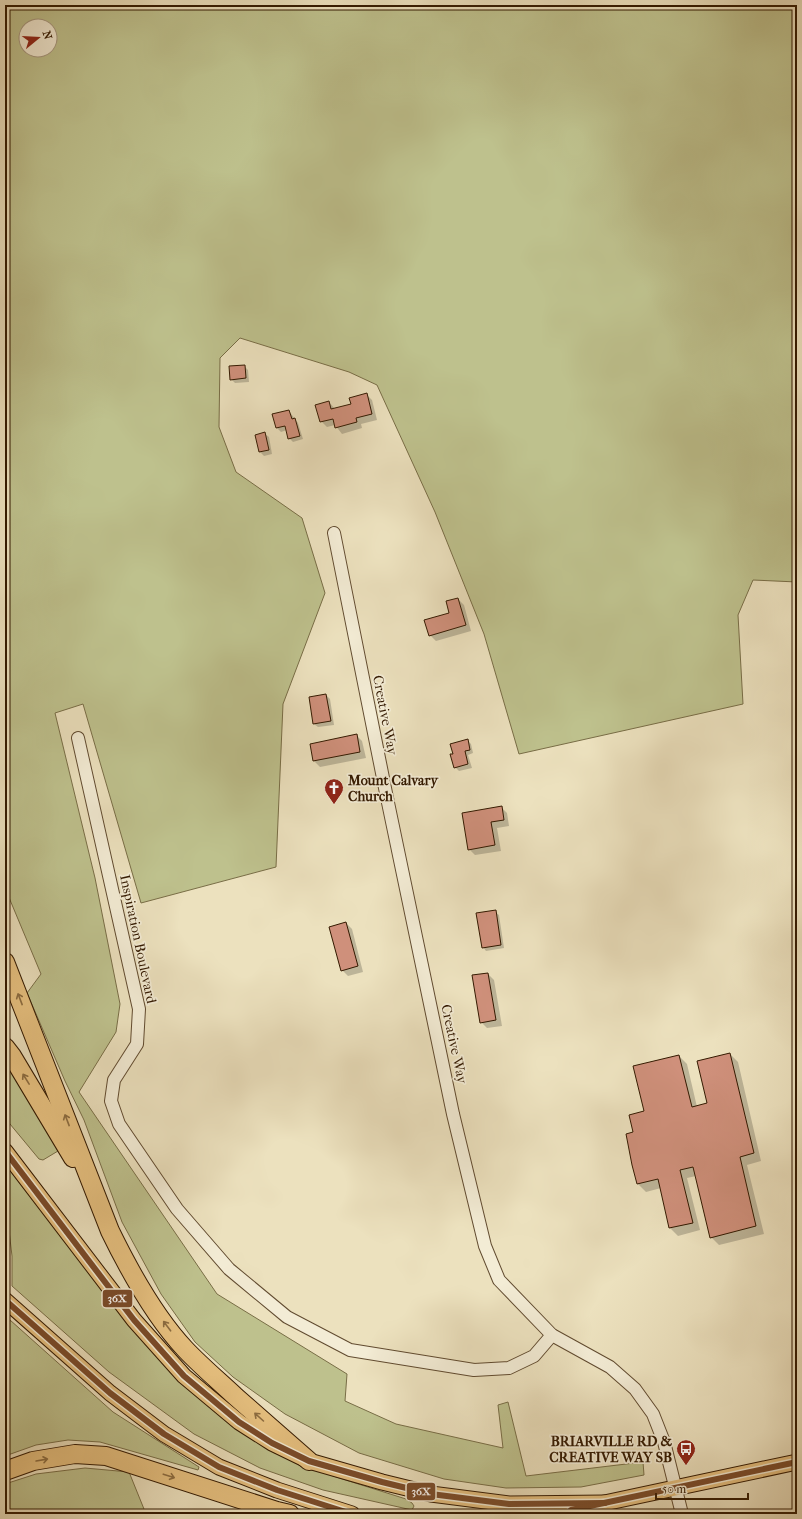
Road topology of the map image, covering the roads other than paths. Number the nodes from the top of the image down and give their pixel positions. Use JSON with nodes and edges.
{"nodes":[{"id":1,"x":334,"y":533,"type":"dead end"},
{"id":2,"x":78,"y":738,"type":"dead end"},
{"id":3,"x":5,"y":962,"type":"edge"},
{"id":4,"x":5,"y":1047,"type":"edge"},
{"id":5,"x":5,"y":1152,"type":"edge"},
{"id":6,"x":97,"y":1196,"type":"junction"},
{"id":7,"x":5,"y":1300,"type":"edge"},
{"id":8,"x":552,"y":1335,"type":"junction"},
{"id":9,"x":310,"y":1461,"type":"junction"},
{"id":10,"x":797,"y":1462,"type":"edge"},
{"id":11,"x":5,"y":1471,"type":"edge"},
{"id":12,"x":676,"y":1487,"type":"junction"},
{"id":13,"x":605,"y":1503,"type":"junction"},
{"id":14,"x":290,"y":1514,"type":"edge"},
{"id":15,"x":352,"y":1514,"type":"edge"},
{"id":16,"x":551,"y":1514,"type":"edge"},
{"id":17,"x":682,"y":1514,"type":"edge"}],
"edges":[{"from":1,"to":8,"type":"street","name":"Creative Way"},
{"from":2,"to":8,"type":"street","name":"Inspiration Boulevard"},
{"from":6,"to":3,"type":"highway","one_way":true},
{"from":6,"to":4,"type":"highway","one_way":true},
{"from":5,"to":9,"type":"main road"},
{"from":9,"to":6,"type":"highway","one_way":true},
{"from":7,"to":15,"type":"main road"},
{"from":8,"to":12,"type":"street","name":"Creative Way"},
{"from":9,"to":13,"type":"main road"},
{"from":10,"to":12,"type":"main road"},
{"from":11,"to":14,"type":"highway","one_way":true},
{"from":12,"to":13,"type":"main road"},
{"from":12,"to":17,"type":"street","name":"Creative Way"},
{"from":13,"to":16,"type":"main road"}]}
